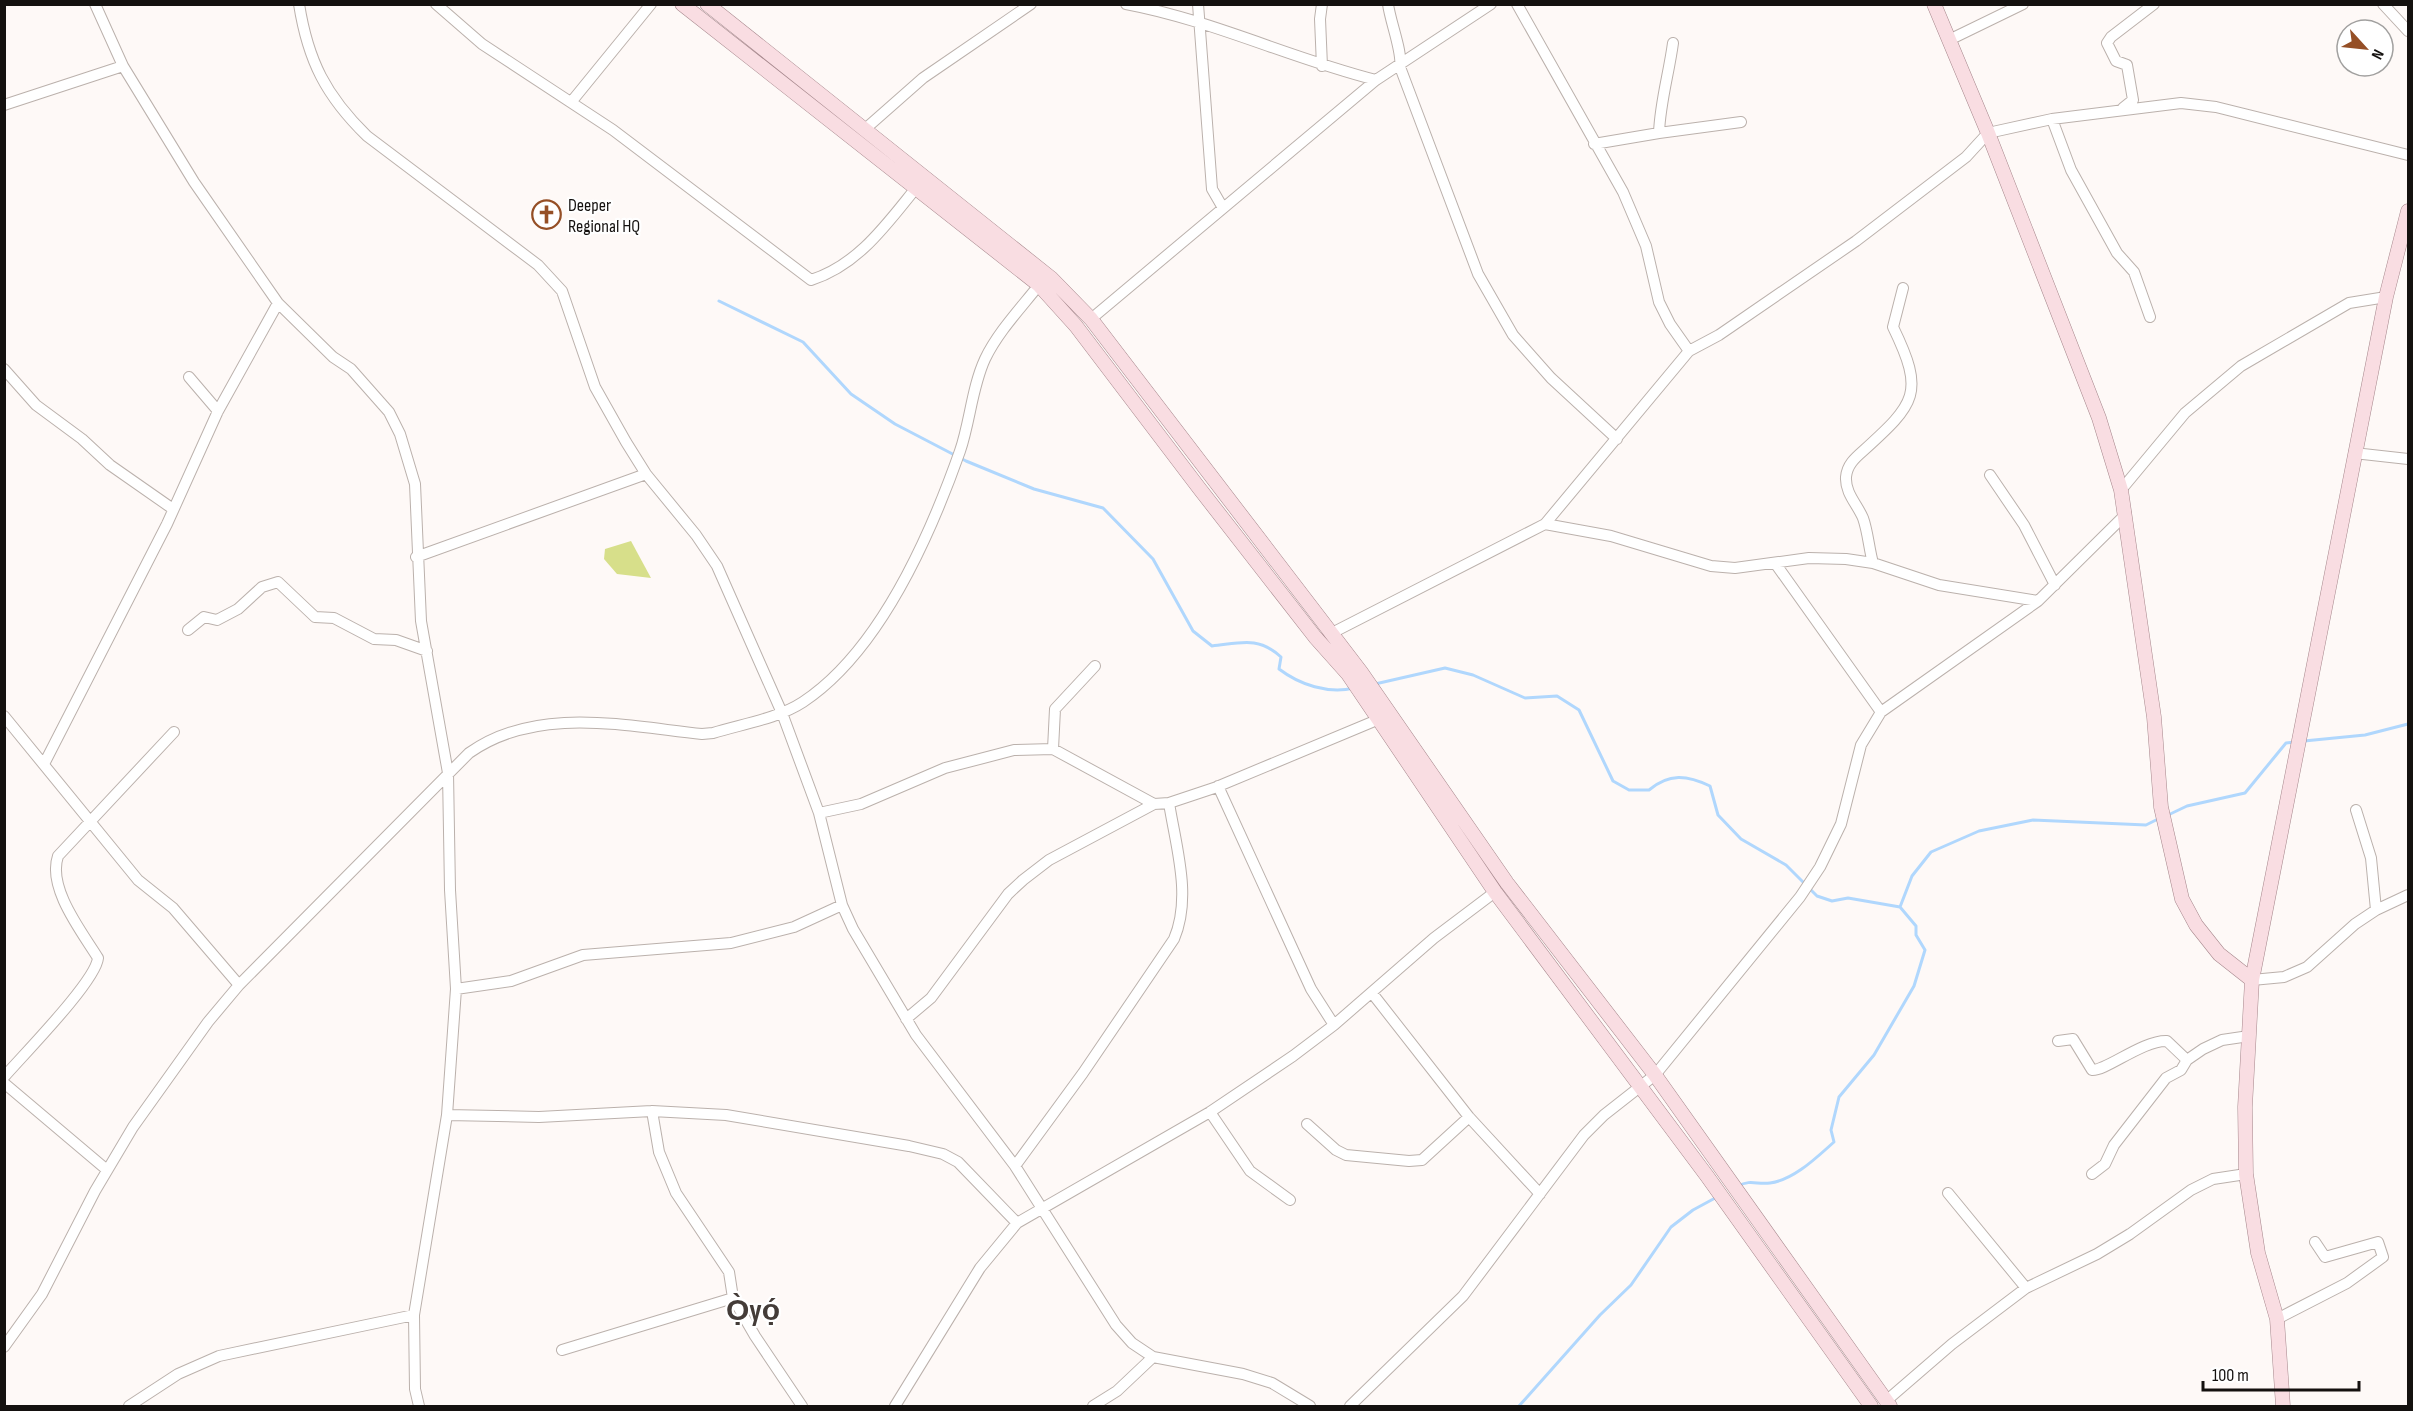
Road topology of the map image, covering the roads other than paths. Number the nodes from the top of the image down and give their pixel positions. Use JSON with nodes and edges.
{"nodes":[{"id":1,"x":95,"y":4,"type":"edge"},
{"id":2,"x":298,"y":4,"type":"edge"},
{"id":3,"x":436,"y":4,"type":"edge"},
{"id":4,"x":651,"y":4,"type":"edge"},
{"id":5,"x":682,"y":4,"type":"edge"},
{"id":6,"x":707,"y":4,"type":"edge"},
{"id":7,"x":1031,"y":4,"type":"edge"},
{"id":8,"x":1126,"y":4,"type":"edge"},
{"id":9,"x":1198,"y":4,"type":"edge"},
{"id":10,"x":1312,"y":4,"type":"edge"},
{"id":11,"x":1322,"y":4,"type":"edge"},
{"id":12,"x":1388,"y":4,"type":"edge"},
{"id":13,"x":1491,"y":4,"type":"edge"},
{"id":14,"x":1517,"y":4,"type":"edge"},
{"id":15,"x":1934,"y":4,"type":"edge"},
{"id":16,"x":2023,"y":4,"type":"edge"},
{"id":17,"x":2154,"y":4,"type":"edge"},
{"id":18,"x":2383,"y":4,"type":"edge"},
{"id":19,"x":1320,"y":19,"type":"junction"},
{"id":20,"x":1200,"y":22,"type":"junction"},
{"id":21,"x":2409,"y":31,"type":"edge"},
{"id":22,"x":1949,"y":40,"type":"junction"},
{"id":23,"x":1673,"y":44,"type":"dead end"},
{"id":24,"x":123,"y":66,"type":"junction"},
{"id":25,"x":1322,"y":66,"type":"junction"},
{"id":26,"x":1400,"y":67,"type":"junction"},
{"id":27,"x":788,"y":69,"type":"junction"},
{"id":28,"x":1376,"y":80,"type":"junction"},
{"id":29,"x":778,"y":82,"type":"junction"},
{"id":30,"x":572,"y":101,"type":"junction"},
{"id":31,"x":4,"y":105,"type":"edge"},
{"id":32,"x":2123,"y":109,"type":"junction"},
{"id":33,"x":2052,"y":119,"type":"junction"},
{"id":34,"x":1742,"y":122,"type":"dead end"},
{"id":35,"x":864,"y":130,"type":"junction"},
{"id":36,"x":1659,"y":133,"type":"junction"},
{"id":37,"x":1988,"y":133,"type":"junction"},
{"id":38,"x":1594,"y":144,"type":"junction"},
{"id":39,"x":2409,"y":155,"type":"edge"},
{"id":40,"x":916,"y":188,"type":"junction"},
{"id":41,"x":1223,"y":208,"type":"junction"},
{"id":42,"x":2409,"y":211,"type":"edge"},
{"id":43,"x":1038,"y":285,"type":"junction"},
{"id":44,"x":1903,"y":288,"type":"dead end"},
{"id":45,"x":2385,"y":297,"type":"junction"},
{"id":46,"x":278,"y":303,"type":"junction"},
{"id":47,"x":2150,"y":317,"type":"dead end"},
{"id":48,"x":1091,"y":319,"type":"junction"},
{"id":49,"x":1689,"y":351,"type":"junction"},
{"id":50,"x":4,"y":369,"type":"edge"},
{"id":51,"x":189,"y":377,"type":"dead end"},
{"id":52,"x":218,"y":411,"type":"junction"},
{"id":53,"x":1617,"y":439,"type":"junction"},
{"id":54,"x":2355,"y":453,"type":"junction"},
{"id":55,"x":2409,"y":459,"type":"edge"},
{"id":56,"x":646,"y":474,"type":"junction"},
{"id":57,"x":1990,"y":475,"type":"dead end"},
{"id":58,"x":1211,"y":479,"type":"junction"},
{"id":59,"x":1199,"y":488,"type":"junction"},
{"id":60,"x":2121,"y":489,"type":"junction"},
{"id":61,"x":173,"y":508,"type":"junction"},
{"id":62,"x":2126,"y":514,"type":"junction"},
{"id":63,"x":1545,"y":524,"type":"junction"},
{"id":64,"x":416,"y":557,"type":"junction"},
{"id":65,"x":1774,"y":563,"type":"junction"},
{"id":66,"x":1873,"y":563,"type":"junction"},
{"id":67,"x":2055,"y":585,"type":"junction"},
{"id":68,"x":2038,"y":601,"type":"junction"},
{"id":69,"x":188,"y":630,"type":"dead end"},
{"id":70,"x":1330,"y":634,"type":"junction"},
{"id":71,"x":427,"y":651,"type":"junction"},
{"id":72,"x":1095,"y":666,"type":"dead end"},
{"id":73,"x":1354,"y":673,"type":"junction"},
{"id":74,"x":1372,"y":701,"type":"junction"},
{"id":75,"x":1881,"y":712,"type":"junction"},
{"id":76,"x":782,"y":713,"type":"junction"},
{"id":77,"x":4,"y":716,"type":"edge"},
{"id":78,"x":1377,"y":720,"type":"junction"},
{"id":79,"x":174,"y":732,"type":"dead end"},
{"id":80,"x":1053,"y":749,"type":"junction"},
{"id":81,"x":1414,"y":763,"type":"junction"},
{"id":82,"x":44,"y":764,"type":"junction"},
{"id":83,"x":448,"y":773,"type":"junction"},
{"id":84,"x":1218,"y":786,"type":"junction"},
{"id":85,"x":1169,"y":803,"type":"junction"},
{"id":86,"x":1154,"y":804,"type":"junction"},
{"id":87,"x":2356,"y":810,"type":"dead end"},
{"id":88,"x":819,"y":813,"type":"junction"},
{"id":89,"x":90,"y":823,"type":"junction"},
{"id":90,"x":1495,"y":892,"type":"junction"},
{"id":91,"x":2409,"y":895,"type":"edge"},
{"id":92,"x":842,"y":905,"type":"junction"},
{"id":93,"x":2376,"y":910,"type":"junction"},
{"id":94,"x":2252,"y":980,"type":"junction"},
{"id":95,"x":239,"y":986,"type":"junction"},
{"id":96,"x":456,"y":989,"type":"junction"},
{"id":97,"x":1372,"y":993,"type":"junction"},
{"id":98,"x":906,"y":1019,"type":"junction"},
{"id":99,"x":1334,"y":1025,"type":"junction"},
{"id":100,"x":2249,"y":1036,"type":"junction"},
{"id":101,"x":2058,"y":1041,"type":"dead end"},
{"id":102,"x":2187,"y":1060,"type":"junction"},
{"id":103,"x":1655,"y":1075,"type":"junction"},
{"id":104,"x":4,"y":1077,"type":"edge"},
{"id":105,"x":4,"y":1083,"type":"edge"},
{"id":106,"x":1639,"y":1087,"type":"junction"},
{"id":107,"x":652,"y":1111,"type":"junction"},
{"id":108,"x":1210,"y":1112,"type":"junction"},
{"id":109,"x":447,"y":1115,"type":"junction"},
{"id":110,"x":1469,"y":1117,"type":"junction"},
{"id":111,"x":1307,"y":1124,"type":"dead end"},
{"id":112,"x":1015,"y":1166,"type":"junction"},
{"id":113,"x":107,"y":1170,"type":"junction"},
{"id":114,"x":2092,"y":1174,"type":"dead end"},
{"id":115,"x":2246,"y":1174,"type":"junction"},
{"id":116,"x":1948,"y":1193,"type":"dead end"},
{"id":117,"x":1540,"y":1194,"type":"junction"},
{"id":118,"x":1290,"y":1200,"type":"dead end"},
{"id":119,"x":1044,"y":1210,"type":"junction"},
{"id":120,"x":1017,"y":1224,"type":"junction"},
{"id":121,"x":2315,"y":1242,"type":"dead end"},
{"id":122,"x":2026,"y":1288,"type":"junction"},
{"id":123,"x":733,"y":1298,"type":"junction"},
{"id":124,"x":414,"y":1315,"type":"junction"},
{"id":125,"x":2277,"y":1320,"type":"junction"},
{"id":126,"x":4,"y":1347,"type":"edge"},
{"id":127,"x":562,"y":1350,"type":"dead end"},
{"id":128,"x":1153,"y":1357,"type":"junction"},
{"id":129,"x":1888,"y":1404,"type":"edge"},
{"id":130,"x":129,"y":1407,"type":"edge"},
{"id":131,"x":419,"y":1407,"type":"edge"},
{"id":132,"x":802,"y":1407,"type":"edge"},
{"id":133,"x":895,"y":1407,"type":"edge"},
{"id":134,"x":1093,"y":1407,"type":"edge"},
{"id":135,"x":1310,"y":1407,"type":"edge"},
{"id":136,"x":1350,"y":1407,"type":"edge"},
{"id":137,"x":1871,"y":1407,"type":"edge"},
{"id":138,"x":2283,"y":1407,"type":"edge"}],
"edges":[{"from":1,"to":24,"type":"street"},
{"from":2,"to":56,"type":"street"},
{"from":3,"to":30,"type":"street"},
{"from":4,"to":30,"type":"street"},
{"from":5,"to":29,"type":"main road"},
{"from":6,"to":27,"type":"main road"},
{"from":7,"to":35,"type":"street"},
{"from":8,"to":20,"type":"street"},
{"from":9,"to":20,"type":"street"},
{"from":10,"to":19,"type":"street"},
{"from":11,"to":19,"type":"street"},
{"from":12,"to":26,"type":"street"},
{"from":13,"to":26,"type":"street"},
{"from":14,"to":38,"type":"street"},
{"from":15,"to":22,"type":"main road"},
{"from":16,"to":22,"type":"street"},
{"from":17,"to":32,"type":"street"},
{"from":18,"to":21,"type":"street"},
{"from":19,"to":25,"type":"street"},
{"from":20,"to":25,"type":"street"},
{"from":20,"to":41,"type":"street"},
{"from":22,"to":37,"type":"main road"},
{"from":23,"to":36,"type":"street"},
{"from":24,"to":31,"type":"street"},
{"from":24,"to":46,"type":"street"},
{"from":25,"to":28,"type":"street"},
{"from":26,"to":28,"type":"street"},
{"from":26,"to":53,"type":"street"},
{"from":27,"to":29,"type":"main road"},
{"from":27,"to":35,"type":"main road"},
{"from":28,"to":41,"type":"street"},
{"from":29,"to":40,"type":"main road"},
{"from":30,"to":40,"type":"street"},
{"from":32,"to":33,"type":"street"},
{"from":32,"to":39,"type":"street"},
{"from":33,"to":37,"type":"street"},
{"from":33,"to":47,"type":"street"},
{"from":34,"to":36,"type":"street"},
{"from":35,"to":48,"type":"main road"},
{"from":36,"to":38,"type":"street"},
{"from":37,"to":49,"type":"street"},
{"from":37,"to":60,"type":"main road"},
{"from":38,"to":49,"type":"street"},
{"from":40,"to":43,"type":"main road"},
{"from":41,"to":48,"type":"street"},
{"from":42,"to":45,"type":"main road"},
{"from":43,"to":59,"type":"main road"},
{"from":43,"to":76,"type":"street"},
{"from":44,"to":66,"type":"street"},
{"from":45,"to":54,"type":"main road"},
{"from":45,"to":60,"type":"street"},
{"from":46,"to":52,"type":"street"},
{"from":46,"to":64,"type":"street"},
{"from":48,"to":58,"type":"main road"},
{"from":49,"to":53,"type":"street"},
{"from":50,"to":61,"type":"street"},
{"from":51,"to":52,"type":"street"},
{"from":52,"to":61,"type":"street"},
{"from":53,"to":63,"type":"street"},
{"from":54,"to":55,"type":"street"},
{"from":54,"to":94,"type":"main road"},
{"from":56,"to":64,"type":"street"},
{"from":56,"to":76,"type":"street"},
{"from":57,"to":67,"type":"street"},
{"from":58,"to":59,"type":"main road"},
{"from":58,"to":70,"type":"main road"},
{"from":59,"to":73,"type":"main road"},
{"from":60,"to":62,"type":"main road"},
{"from":61,"to":82,"type":"street"},
{"from":62,"to":67,"type":"street"},
{"from":62,"to":94,"type":"main road"},
{"from":63,"to":65,"type":"street"},
{"from":63,"to":70,"type":"street"},
{"from":64,"to":71,"type":"street"},
{"from":65,"to":66,"type":"street"},
{"from":65,"to":75,"type":"street"},
{"from":66,"to":68,"type":"street"},
{"from":67,"to":68,"type":"street"},
{"from":68,"to":75,"type":"street"},
{"from":69,"to":71,"type":"street"},
{"from":70,"to":73,"type":"main road"},
{"from":71,"to":83,"type":"street"},
{"from":72,"to":80,"type":"street"},
{"from":73,"to":74,"type":"main road"},
{"from":74,"to":78,"type":"main road"},
{"from":74,"to":81,"type":"main road"},
{"from":75,"to":103,"type":"street"},
{"from":76,"to":83,"type":"street"},
{"from":76,"to":88,"type":"street"},
{"from":77,"to":82,"type":"street"},
{"from":78,"to":81,"type":"main road"},
{"from":78,"to":84,"type":"street"},
{"from":79,"to":89,"type":"street"},
{"from":80,"to":86,"type":"street"},
{"from":80,"to":88,"type":"street"},
{"from":81,"to":90,"type":"main road"},
{"from":81,"to":103,"type":"main road"},
{"from":82,"to":89,"type":"street"},
{"from":83,"to":95,"type":"street"},
{"from":83,"to":96,"type":"street"},
{"from":84,"to":85,"type":"street"},
{"from":84,"to":99,"type":"street"},
{"from":85,"to":86,"type":"street"},
{"from":85,"to":112,"type":"street"},
{"from":86,"to":98,"type":"street"},
{"from":87,"to":93,"type":"street"},
{"from":88,"to":92,"type":"street"},
{"from":89,"to":95,"type":"street"},
{"from":89,"to":104,"type":"street"},
{"from":90,"to":97,"type":"street"},
{"from":90,"to":106,"type":"main road"},
{"from":91,"to":93,"type":"street"},
{"from":92,"to":96,"type":"street"},
{"from":92,"to":98,"type":"street"},
{"from":93,"to":94,"type":"street"},
{"from":94,"to":100,"type":"main road"},
{"from":95,"to":113,"type":"street"},
{"from":96,"to":109,"type":"street"},
{"from":97,"to":99,"type":"street"},
{"from":97,"to":110,"type":"street"},
{"from":98,"to":112,"type":"street"},
{"from":99,"to":108,"type":"street"},
{"from":100,"to":102,"type":"street"},
{"from":100,"to":115,"type":"main road"},
{"from":101,"to":102,"type":"street"},
{"from":102,"to":114,"type":"street"},
{"from":103,"to":106,"type":"street"},
{"from":103,"to":129,"type":"main road"},
{"from":105,"to":113,"type":"street"},
{"from":106,"to":117,"type":"street"},
{"from":106,"to":137,"type":"main road"},
{"from":107,"to":109,"type":"street"},
{"from":107,"to":120,"type":"street"},
{"from":107,"to":123,"type":"street"},
{"from":108,"to":118,"type":"street"},
{"from":108,"to":119,"type":"street"},
{"from":109,"to":124,"type":"street"},
{"from":110,"to":111,"type":"street"},
{"from":110,"to":117,"type":"street"},
{"from":112,"to":119,"type":"street"},
{"from":113,"to":126,"type":"street"},
{"from":115,"to":122,"type":"street"},
{"from":115,"to":125,"type":"main road"},
{"from":116,"to":122,"type":"street"},
{"from":117,"to":136,"type":"street"},
{"from":119,"to":120,"type":"street"},
{"from":119,"to":128,"type":"street"},
{"from":120,"to":133,"type":"street"},
{"from":121,"to":125,"type":"street"},
{"from":122,"to":129,"type":"street"},
{"from":123,"to":127,"type":"street"},
{"from":123,"to":132,"type":"street"},
{"from":124,"to":130,"type":"street"},
{"from":124,"to":131,"type":"street"},
{"from":125,"to":138,"type":"main road"},
{"from":128,"to":134,"type":"street"},
{"from":128,"to":135,"type":"street"}]}
